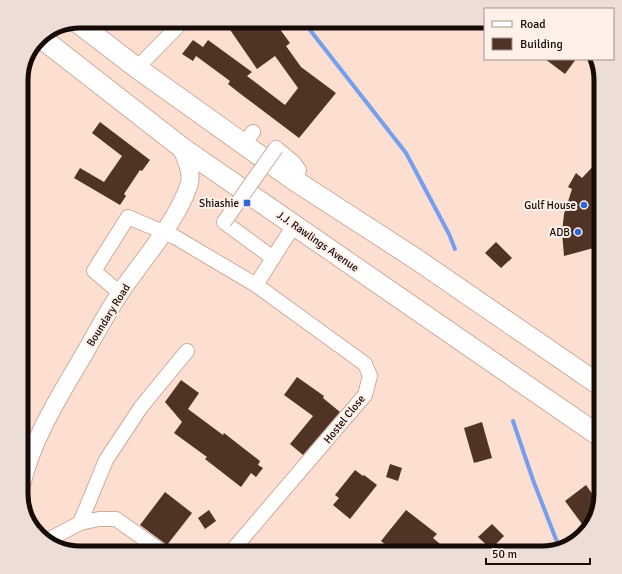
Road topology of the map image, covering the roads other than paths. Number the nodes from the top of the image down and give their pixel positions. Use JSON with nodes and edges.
{"nodes":[{"id":1,"x":85,"y":28,"type":"edge"},
{"id":2,"x":94,"y":28,"type":"edge"},
{"id":3,"x":176,"y":28,"type":"edge"},
{"id":4,"x":102,"y":40,"type":"junction"},
{"id":5,"x":46,"y":41,"type":"edge"},
{"id":6,"x":138,"y":68,"type":"junction"},
{"id":7,"x":181,"y":147,"type":"junction"},
{"id":8,"x":294,"y":180,"type":"junction"},
{"id":9,"x":294,"y":225,"type":"junction"},
{"id":10,"x":164,"y":232,"type":"junction"},
{"id":11,"x":273,"y":258,"type":"junction"},
{"id":12,"x":256,"y":285,"type":"junction"},
{"id":13,"x":120,"y":294,"type":"junction"},
{"id":14,"x":187,"y":351,"type":"dead end"},
{"id":15,"x":594,"y":376,"type":"edge"},
{"id":16,"x":594,"y":432,"type":"edge"},
{"id":17,"x":28,"y":461,"type":"edge"},
{"id":18,"x":80,"y":523,"type":"junction"},
{"id":19,"x":52,"y":538,"type":"edge"},
{"id":20,"x":154,"y":546,"type":"edge"},
{"id":21,"x":236,"y":546,"type":"edge"}],
"edges":[{"from":1,"to":4,"type":"highway"},
{"from":2,"to":4,"type":"highway"},
{"from":3,"to":6,"type":"street"},
{"from":4,"to":6,"type":"highway"},
{"from":5,"to":7,"type":"highway","name":"J.J. Rawlings Avenue"},
{"from":6,"to":8,"type":"highway"},
{"from":7,"to":9,"type":"highway","name":"J.J. Rawlings Avenue"},
{"from":7,"to":10,"type":"main road","name":"Boundary Road"},
{"from":8,"to":11,"type":"street","bridge":true},
{"from":8,"to":15,"type":"highway"},
{"from":9,"to":11,"type":"street"},
{"from":9,"to":16,"type":"highway","name":"J.J. Rawlings Avenue"},
{"from":10,"to":12,"type":"street","name":"Hostel Close"},
{"from":10,"to":13,"type":"main road","name":"Boundary Road"},
{"from":10,"to":13,"type":"street","name":"Hostel Close"},
{"from":11,"to":12,"type":"street"},
{"from":12,"to":21,"type":"street","name":"Hostel Close"},
{"from":13,"to":17,"type":"main road","name":"Boundary Road"},
{"from":14,"to":18,"type":"street"},
{"from":18,"to":19,"type":"street"},
{"from":18,"to":20,"type":"street"}]}
